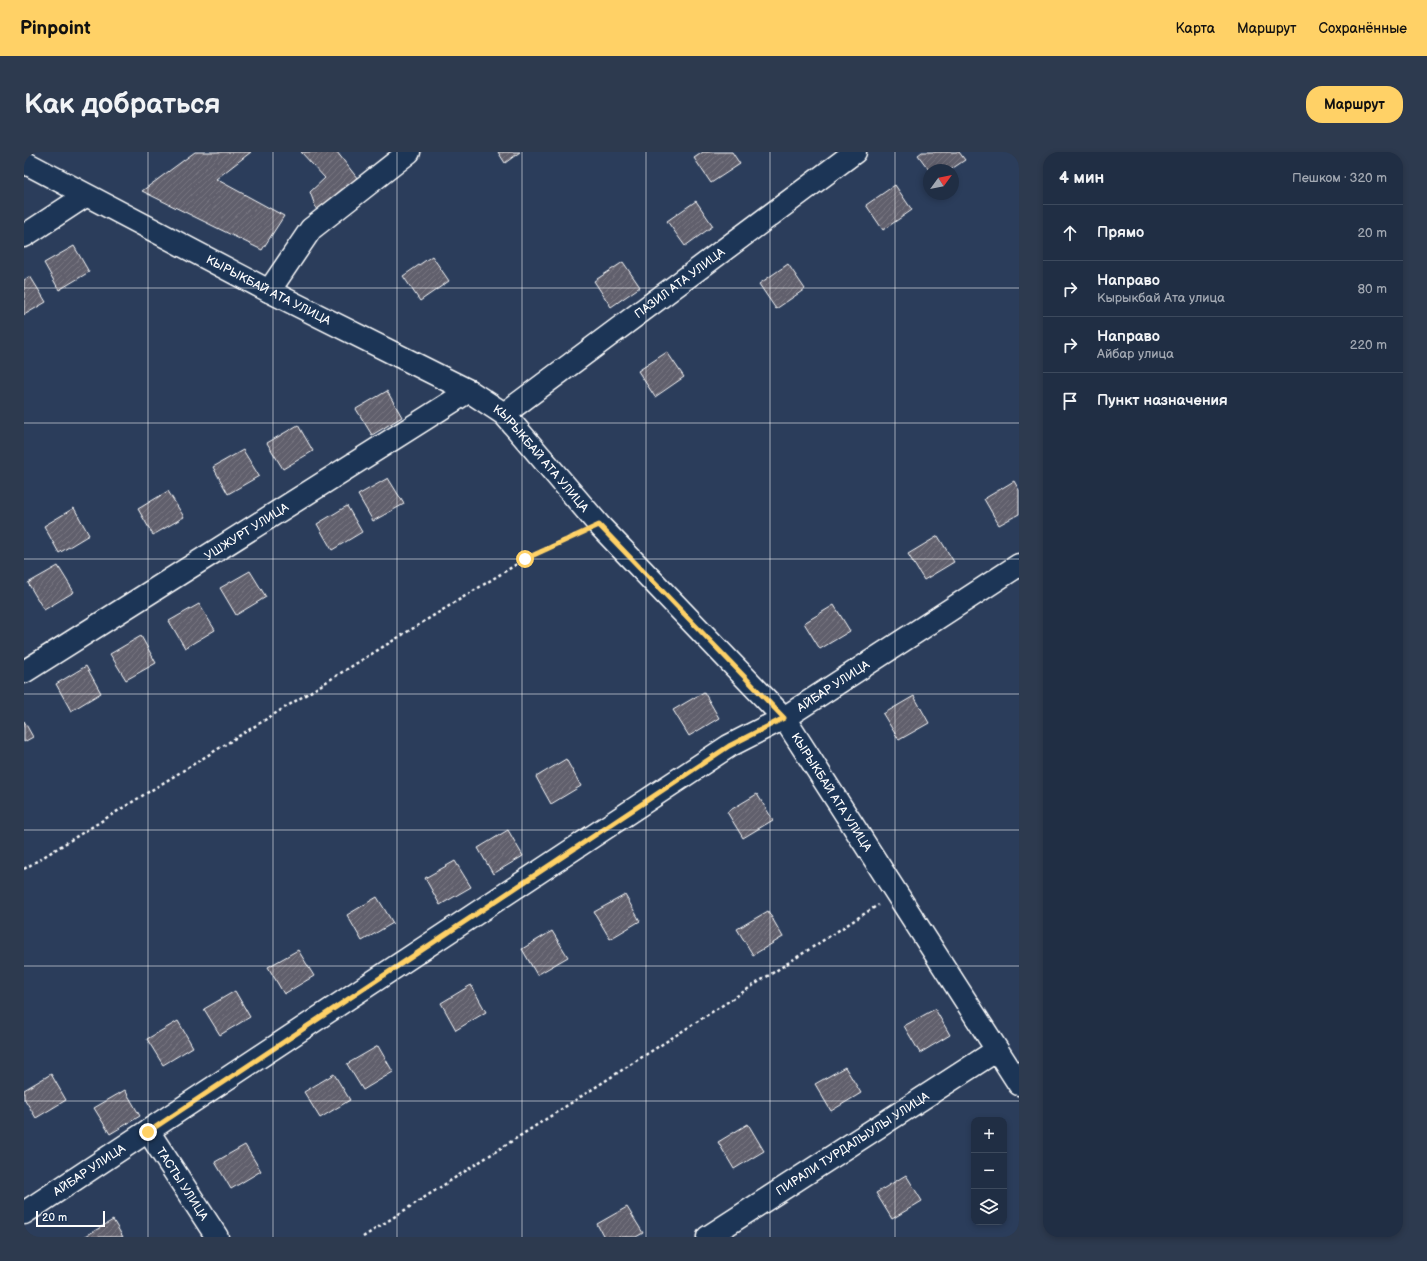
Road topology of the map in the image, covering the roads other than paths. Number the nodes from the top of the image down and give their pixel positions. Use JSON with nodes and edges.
{"nodes":[{"id":1,"x":409,"y":152,"type":"edge"},
{"id":2,"x":855,"y":152,"type":"edge"},
{"id":3,"x":24,"y":162,"type":"edge"},
{"id":4,"x":85,"y":196,"type":"junction"},
{"id":5,"x":24,"y":236,"type":"edge"},
{"id":6,"x":269,"y":291,"type":"junction"},
{"id":7,"x":469,"y":391,"type":"junction"},
{"id":8,"x":504,"y":414,"type":"junction"},
{"id":9,"x":1019,"y":564,"type":"edge"},
{"id":10,"x":24,"y":672,"type":"edge"},
{"id":11,"x":784,"y":718,"type":"junction"},
{"id":12,"x":997,"y":1050,"type":"junction"},
{"id":13,"x":1019,"y":1084,"type":"edge"},
{"id":14,"x":148,"y":1132,"type":"junction"},
{"id":15,"x":24,"y":1213,"type":"edge"},
{"id":16,"x":217,"y":1237,"type":"edge"},
{"id":17,"x":708,"y":1237,"type":"edge"}],
"edges":[{"from":1,"to":6,"type":"street"},
{"from":2,"to":8,"type":"street","name":"ПАЗИЛ АТА УЛИЦА"},
{"from":3,"to":4,"type":"street","name":"КЫРЫКБАЙ АТА УЛИЦА"},
{"from":4,"to":5,"type":"street"},
{"from":4,"to":6,"type":"street","name":"КЫРЫКБАЙ АТА УЛИЦА"},
{"from":6,"to":7,"type":"street","name":"КЫРЫКБАЙ АТА УЛИЦА"},
{"from":7,"to":8,"type":"street","name":"КЫРЫКБАЙ АТА УЛИЦА"},
{"from":7,"to":10,"type":"street","name":"УШЖУРТ УЛИЦА"},
{"from":8,"to":11,"type":"street","name":"КЫРЫКБАЙ АТА УЛИЦА"},
{"from":9,"to":11,"type":"street","name":"АЙБАР УЛИЦА"},
{"from":11,"to":12,"type":"street","name":"КЫРЫКБАЙ АТА УЛИЦА"},
{"from":11,"to":14,"type":"street","name":"АЙБАР УЛИЦА"},
{"from":12,"to":13,"type":"street","name":"КЫРЫКБАЙ АТА УЛИЦА"},
{"from":12,"to":17,"type":"street","name":"ПИРАЛИ ТУРДАЛЫУЛЫ УЛИЦА"},
{"from":14,"to":15,"type":"street","name":"АЙБАР УЛИЦА"},
{"from":14,"to":16,"type":"street","name":"ТАСТЫ УЛИЦА"}]}
